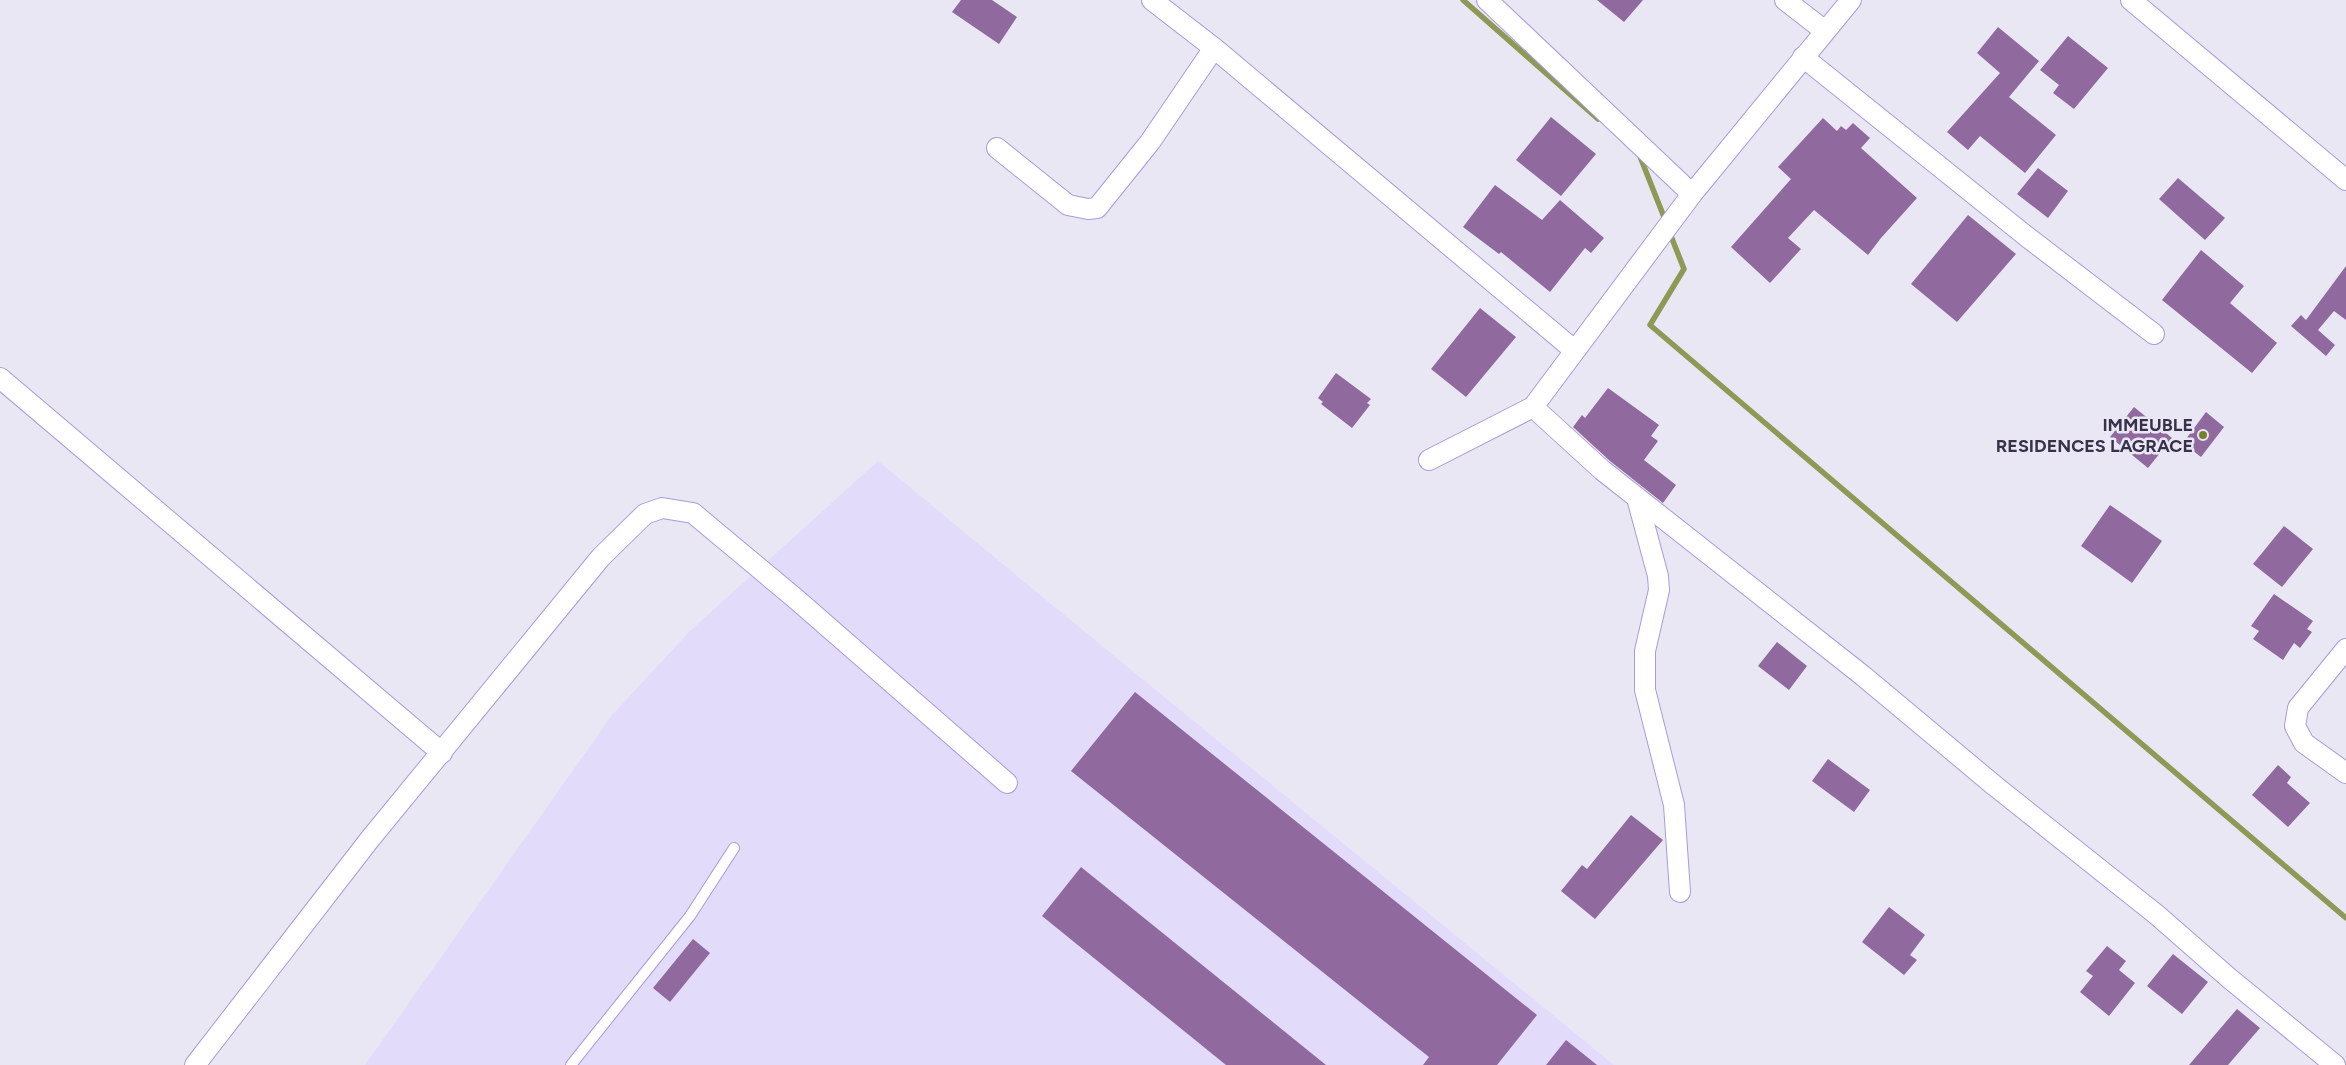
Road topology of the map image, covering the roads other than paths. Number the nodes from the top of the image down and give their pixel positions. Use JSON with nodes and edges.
{"nodes":[{"id":1,"x":1152,"y":0,"type":"edge"},
{"id":2,"x":1487,"y":0,"type":"edge"},
{"id":3,"x":1785,"y":0,"type":"edge"},
{"id":4,"x":1851,"y":0,"type":"edge"},
{"id":5,"x":2130,"y":0,"type":"edge"},
{"id":6,"x":1825,"y":31,"type":"junction"},
{"id":7,"x":1214,"y":48,"type":"junction"},
{"id":8,"x":1803,"y":57,"type":"junction"},
{"id":9,"x":997,"y":148,"type":"dead end"},
{"id":10,"x":2346,"y":180,"type":"edge"},
{"id":11,"x":1692,"y":194,"type":"junction"},
{"id":12,"x":2154,"y":334,"type":"dead end"},
{"id":13,"x":1574,"y":350,"type":"junction"},
{"id":14,"x":0,"y":378,"type":"edge"},
{"id":15,"x":1533,"y":407,"type":"junction"},
{"id":16,"x":1429,"y":460,"type":"dead end"},
{"id":17,"x":1637,"y":498,"type":"junction"},
{"id":18,"x":2346,"y":649,"type":"edge"},
{"id":19,"x":442,"y":752,"type":"junction"},
{"id":20,"x":2346,"y":773,"type":"edge"},
{"id":21,"x":1007,"y":783,"type":"dead end"},
{"id":22,"x":734,"y":848,"type":"dead end"},
{"id":23,"x":1680,"y":892,"type":"dead end"},
{"id":24,"x":195,"y":1065,"type":"edge"},
{"id":25,"x":571,"y":1065,"type":"edge"},
{"id":26,"x":2335,"y":1065,"type":"edge"}],
"edges":[{"from":1,"to":7,"type":"street"},
{"from":2,"to":11,"type":"street"},
{"from":3,"to":6,"type":"street"},
{"from":4,"to":6,"type":"street"},
{"from":5,"to":10,"type":"street"},
{"from":6,"to":8,"type":"street"},
{"from":7,"to":9,"type":"street"},
{"from":7,"to":13,"type":"street"},
{"from":8,"to":11,"type":"street"},
{"from":8,"to":12,"type":"street"},
{"from":11,"to":13,"type":"street"},
{"from":13,"to":15,"type":"street"},
{"from":14,"to":19,"type":"street"},
{"from":15,"to":16,"type":"street"},
{"from":15,"to":17,"type":"street"},
{"from":17,"to":23,"type":"street"},
{"from":17,"to":26,"type":"street"},
{"from":18,"to":20,"type":"street"},
{"from":19,"to":21,"type":"street"},
{"from":19,"to":24,"type":"street"},
{"from":22,"to":25,"type":"lane"}]}
